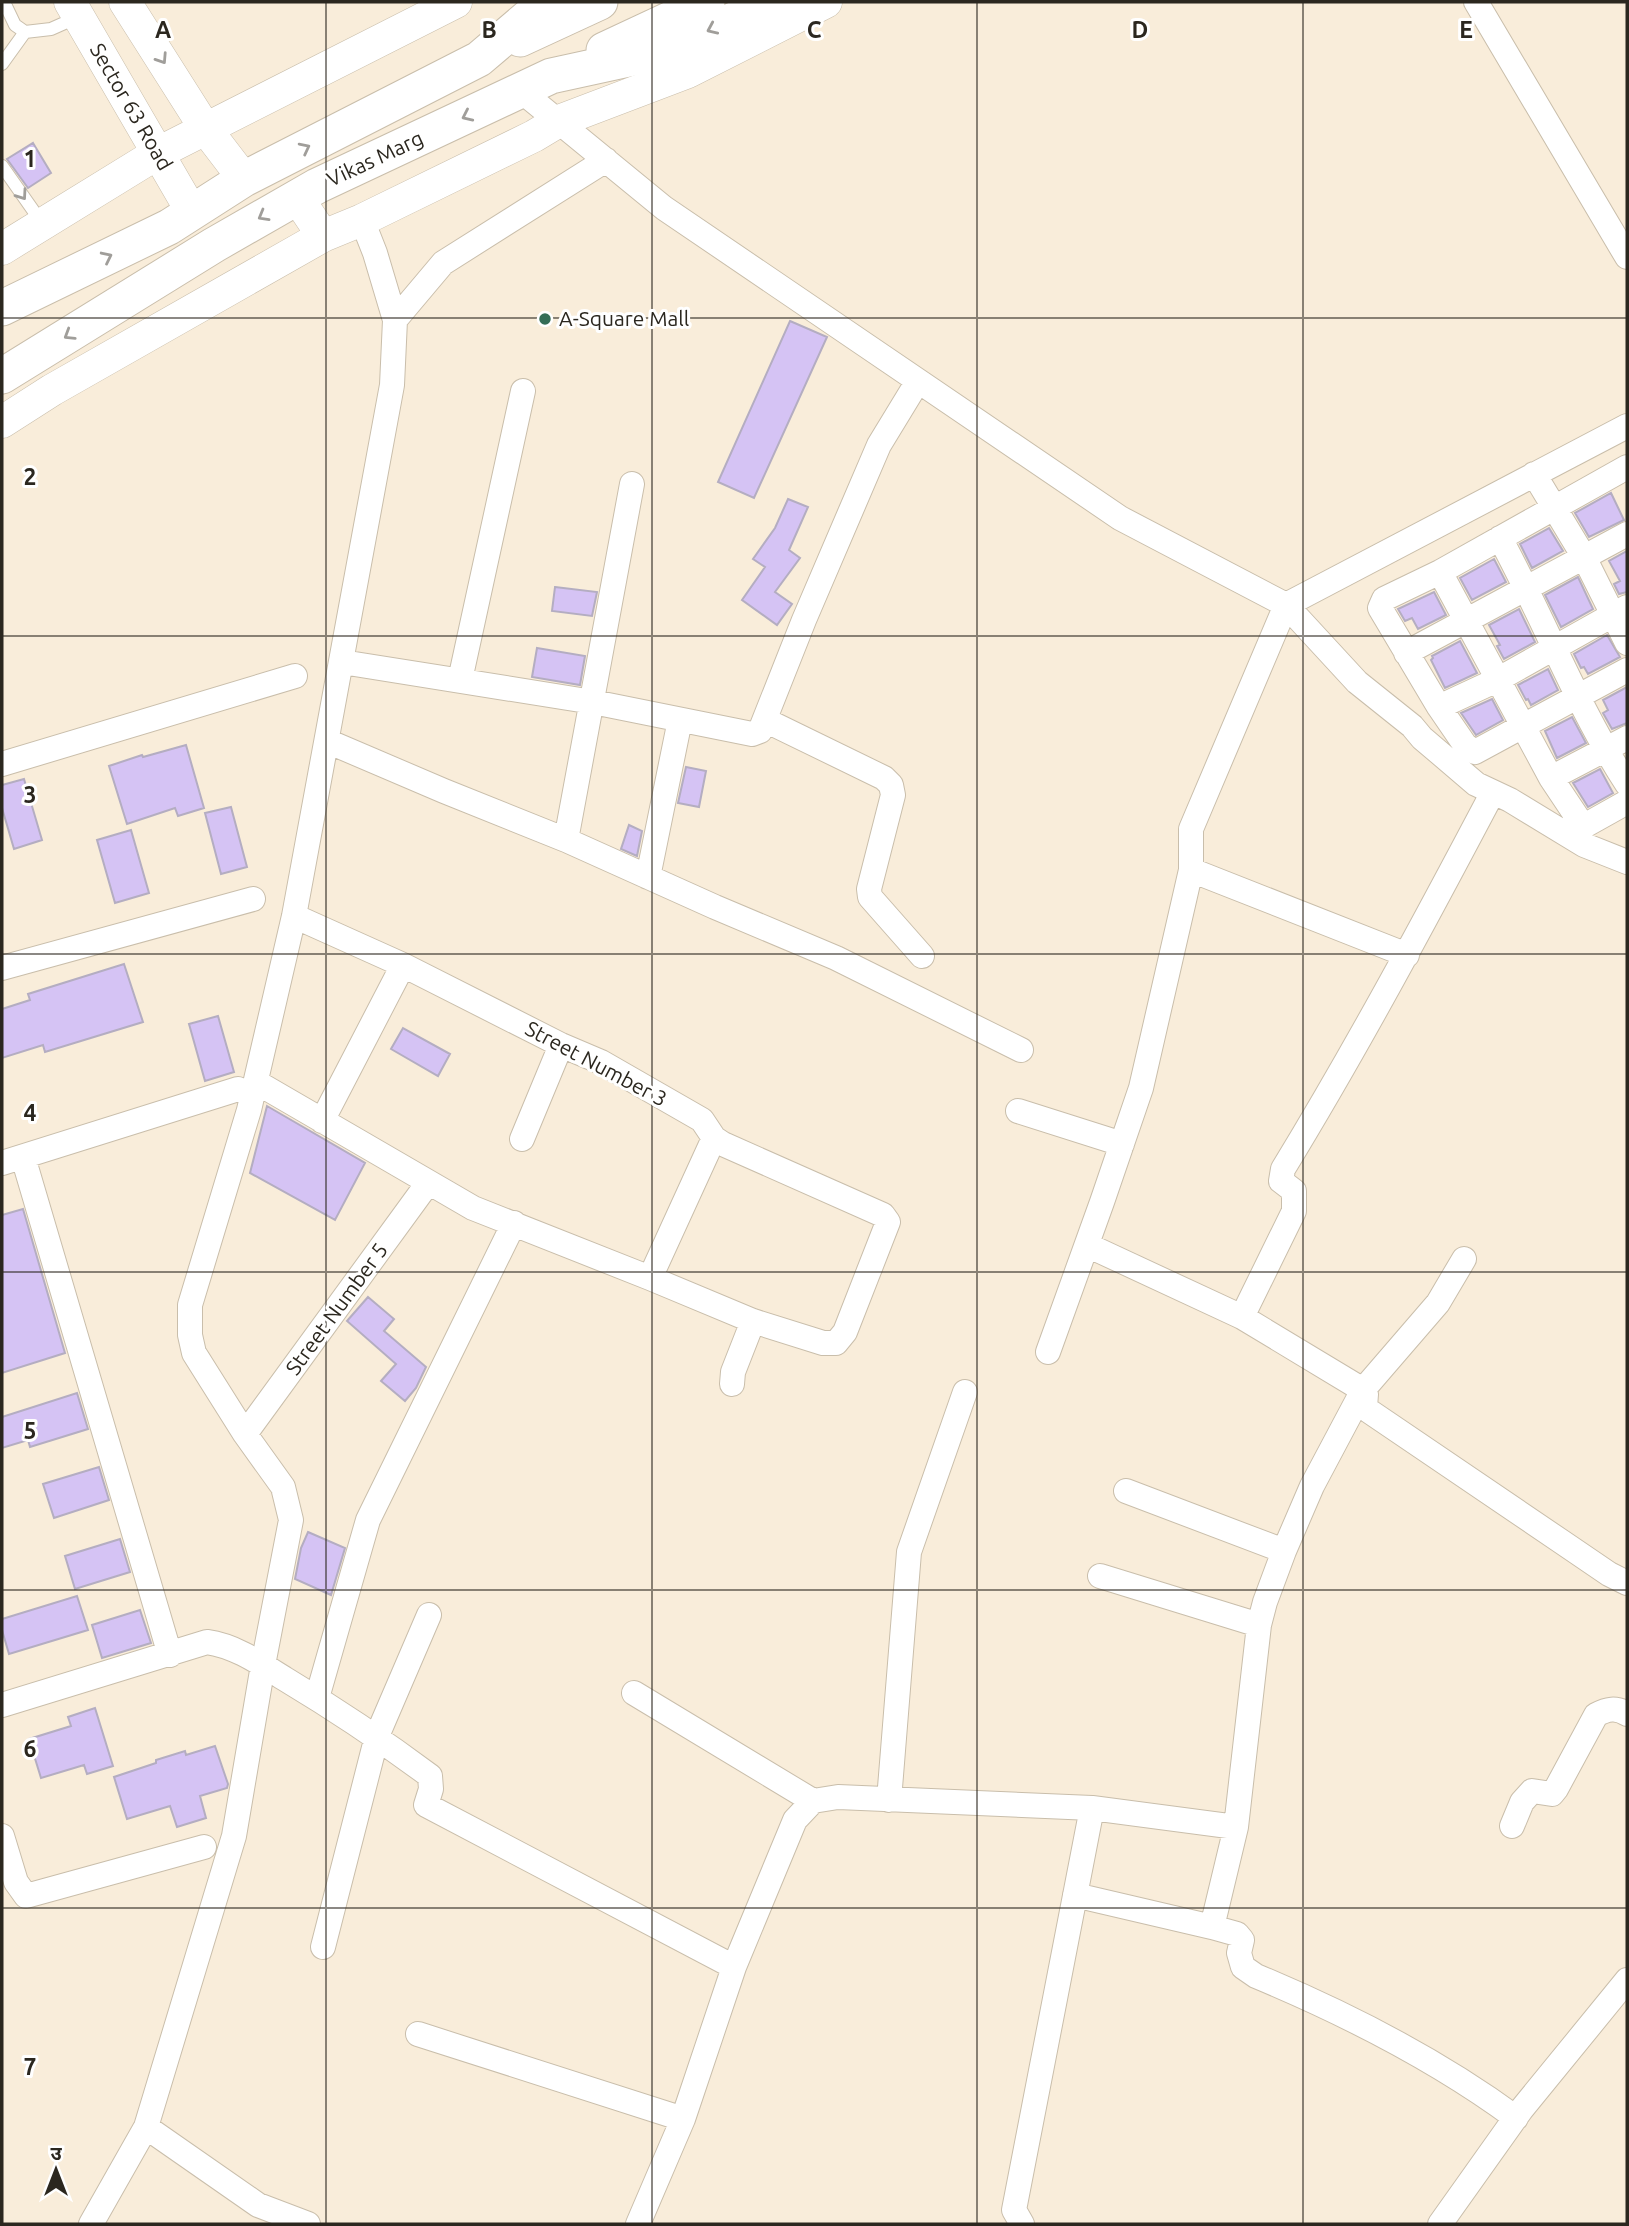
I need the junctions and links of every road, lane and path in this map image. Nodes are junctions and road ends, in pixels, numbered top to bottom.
1 (4, 2) edge
2 (125, 2) edge
3 (456, 2) edge
4 (546, 2) edge
5 (600, 2) edge
6 (707, 2) edge
7 (774, 2) edge
8 (826, 2) edge
9 (1476, 2) edge
10 (75, 9) edge
11 (25, 32) junction
12 (479, 59) junction
13 (2, 64) edge
14 (535, 83) junction
15 (559, 121) junction
16 (205, 128) junction
17 (158, 153) junction
18 (606, 160) junction
19 (2, 166) edge
20 (244, 179) junction
21 (297, 197) junction
22 (192, 212) junction
23 (362, 220) junction
24 (43, 224) junction
25 (323, 236) junction
26 (2, 249) edge
27 (1627, 257) edge
28 (2, 309) edge
29 (395, 320) junction
30 (2, 376) edge
31 (918, 381) junction
32 (523, 391) dead end
33 (2, 422) edge
34 (1627, 426) edge
35 (1534, 474) junction
36 (1625, 475) edge
37 (632, 484) dead end
38 (1555, 508) junction
39 (1627, 534) edge
40 (1500, 538) junction
41 (1584, 557) junction
42 (1440, 572) junction
43 (1527, 588) junction
44 (1286, 605) junction
45 (1620, 611) edge
46 (1465, 621) junction
47 (1627, 643) edge
48 (1555, 647) junction
49 (1406, 653) junction
50 (342, 662) junction
51 (1627, 670) edge
52 (295, 676) dead end
53 (460, 680) junction
54 (1497, 680) junction
55 (1579, 696) junction
56 (593, 702) junction
57 (1439, 707) junction
58 (680, 720) junction
59 (765, 720) junction
60 (1523, 726) junction
61 (1627, 738) edge
62 (327, 741) junction
63 (1605, 750) junction
64 (2, 764) edge
65 (1551, 778) junction
66 (1627, 784) edge
67 (1493, 792) junction
68 (1627, 802) edge
69 (566, 840) junction
70 (1627, 862) edge
71 (1191, 870) junction
72 (648, 877) junction
73 (253, 899) dead end
74 (294, 916) junction
75 (1407, 955) junction
76 (922, 956) dead end
77 (403, 965) junction
78 (2, 968) edge
79 (561, 1045) junction
80 (1021, 1050) dead end
81 (247, 1085) junction
82 (1018, 1111) dead end
83 (322, 1121) junction
84 (714, 1138) junction
85 (522, 1139) dead end
86 (1122, 1144) junction
87 (13, 1160) edge
88 (428, 1183) junction
89 (514, 1223) junction
90 (1087, 1245) junction
91 (1464, 1259) dead end
92 (650, 1278) junction
93 (1242, 1317) junction
94 (753, 1321) junction
95 (1048, 1352) dead end
96 (732, 1384) dead end
97 (1363, 1390) junction
98 (965, 1392) dead end
99 (246, 1434) junction
100 (1126, 1491) dead end
101 (1284, 1551) junction
102 (1100, 1576) dead end
103 (1627, 1583) edge
104 (429, 1615) dead end
105 (1259, 1625) junction
106 (170, 1655) junction
107 (263, 1665) junction
108 (634, 1693) dead end
109 (317, 1698) junction
110 (2, 1705) edge
111 (1627, 1714) edge
112 (377, 1736) junction
113 (890, 1800) junction
114 (813, 1801) junction
115 (1092, 1808) junction
116 (1511, 1826) dead end
117 (1236, 1827) junction
118 (2, 1836) edge
119 (204, 1847) dead end
120 (1075, 1895) junction
121 (1212, 1927) junction
122 (323, 1947) dead end
123 (734, 1967) junction
124 (1627, 1980) edge
125 (418, 2034) dead end
126 (1516, 2118) junction
127 (682, 2119) junction
128 (146, 2127) junction
129 (91, 2224) edge
130 (309, 2224) edge
131 (638, 2224) edge
132 (1022, 2224) edge
133 (1440, 2224) edge

1 - 11 lane
2 -> 16 street
3 - 16 street
4 - 12 main road, Vikas Marg
5 - 12 main road
6 - 14 main road
7 -> 14 main road, Vikas Marg
8 - 15 street
9 - 27 street
10 - 11 lane
10 - 17 street, Sector 63 Road
11 - 13 lane
20 -> 12 main road, Vikas Marg
14 - 15 street
14 -> 21 main road, Vikas Marg
15 - 18 street
15 - 23 street
16 - 17 street
16 - 20 street
17 - 22 street, Sector 63 Road
17 - 24 street
18 - 29 street
18 - 31 street
19 -> 24 lane
20 - 22 main road, Vikas Marg
21 - 25 street
21 -> 30 main road, Vikas Marg
28 -> 22 main road, Vikas Marg
23 - 25 street
23 - 29 street
24 - 26 street
25 - 33 street
29 - 50 street
31 - 44 street
31 - 59 street
32 - 53 street
34 - 35 street
35 - 38 street
35 - 44 street
36 - 38 street
37 - 56 street
38 - 40 street
38 - 41 street
39 - 41 street
40 - 42 street
40 - 43 street
41 - 43 street
41 - 45 street
42 - 46 street
42 - 49 street
43 - 46 street
43 - 48 street
44 - 67 street
44 - 71 street
45 - 47 street
45 - 48 street
46 - 49 street
46 - 54 street
48 - 54 street
48 - 55 street
49 - 57 street
50 - 53 street
50 - 62 street
51 - 55 street
52 - 64 street
53 - 56 street
54 - 57 street
54 - 60 street
55 - 60 street
55 - 63 street
56 - 58 street
56 - 69 street
57 - 60 street
58 - 59 street
58 - 72 street
59 - 76 street
60 - 65 street
61 - 63 street
62 - 69 street
62 - 74 street
63 - 65 street
63 - 66 street
65 - 68 street
67 - 70 street
67 - 75 street
69 - 72 street
71 - 75 street
71 - 86 street
72 - 80 street
73 - 78 street
74 - 77 street, Street Number 3
74 - 81 street
75 - 93 street
77 - 79 street, Street Number 3
77 - 83 street
79 - 84 street, Street Number 3
79 - 85 street
81 - 83 street
81 - 87 street
81 - 99 street
82 - 86 street
83 - 88 street
84 - 92 street
84 - 94 street, Street Number 3
86 - 90 street
87 - 106 street
88 - 89 street
88 - 99 street, Street Number 5
89 - 92 street
89 - 109 street
90 - 93 street
90 - 95 street
91 - 97 street
92 - 94 street
93 - 97 street
94 - 96 street
97 - 101 street
97 - 103 street
98 - 113 street
99 - 107 street
100 - 101 street
101 - 105 street
102 - 105 street
104 - 112 street
105 - 117 street
106 - 107 street
106 - 110 street
107 - 109 street
107 - 128 street
108 - 114 street
109 - 112 street
111 - 116 street
112 - 122 street
112 - 123 street
113 - 114 street
113 - 115 street
114 - 123 street
115 - 117 street
115 - 120 street
117 - 121 street
118 - 119 street
120 - 121 street
120 - 132 street
121 - 126 street
123 - 127 street
124 - 126 street
125 - 127 street
126 - 133 street
127 - 131 street
128 - 129 street
128 - 130 street

